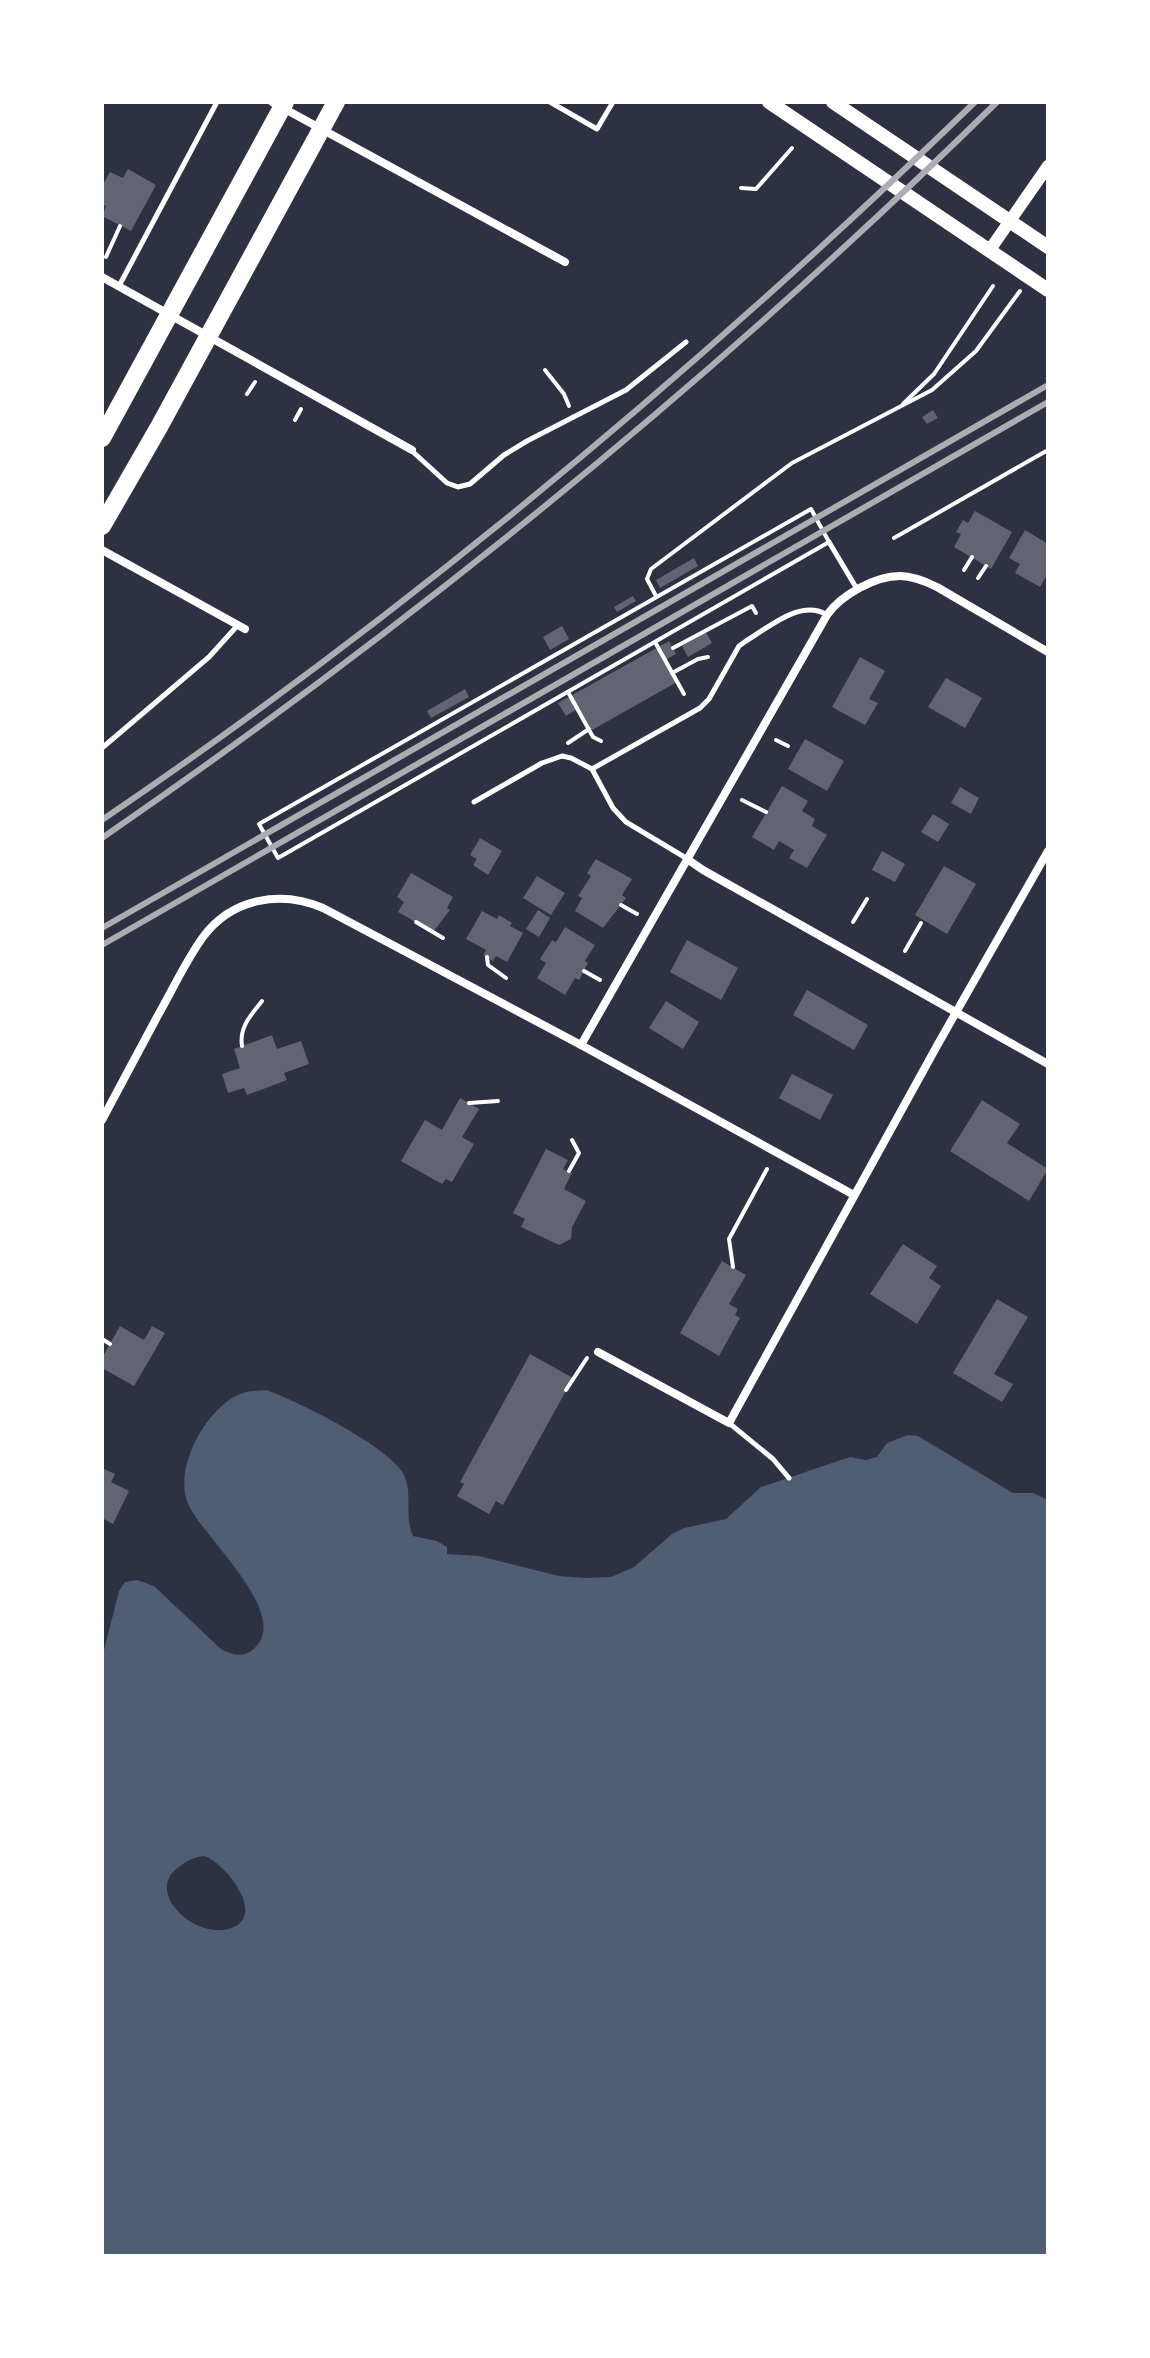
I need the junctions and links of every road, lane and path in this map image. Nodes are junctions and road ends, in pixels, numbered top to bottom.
1 (217, 102) edge
2 (336, 102) edge
3 (550, 102) edge
4 (613, 102) edge
5 (769, 102) edge
6 (833, 102) edge
7 (280, 104) edge
8 (322, 127) junction
9 (792, 148) dead end
10 (1048, 166) edge
11 (741, 188) dead end
12 (1009, 222) junction
13 (120, 226) dead end
14 (1048, 247) edge
15 (989, 251) junction
16 (106, 257) dead end
17 (565, 262) dead end
18 (102, 277) edge
19 (119, 286) junction
20 (993, 286) dead end
21 (1048, 290) edge
22 (170, 315) junction
23 (1001, 318) dead end
24 (209, 336) junction
25 (686, 342) dead end
26 (545, 370) dead end
27 (255, 382) dead end
28 (247, 394) dead end
29 (898, 408) junction
30 (301, 409) dead end
31 (573, 415) junction
32 (295, 420) dead end
33 (102, 438) edge
34 (412, 450) joint
35 (1048, 450) edge
36 (102, 526) edge
37 (894, 538) dead end
38 (829, 542) junction
39 (102, 550) edge
40 (972, 557) dead end
41 (986, 566) dead end
42 (964, 570) dead end
43 (978, 578) dead end
44 (858, 590) junction
45 (656, 596) junction
46 (756, 613) dead end
47 (827, 615) junction
48 (241, 627) joint
49 (655, 642) junction
50 (673, 648) dead end
51 (1048, 652) edge
52 (708, 657) dead end
53 (672, 673) junction
54 (568, 692) junction
55 (684, 694) dead end
56 (589, 729) junction
57 (776, 740) dead end
58 (568, 741) dead end
59 (601, 741) dead end
60 (788, 746) dead end
61 (102, 748) edge
62 (592, 769) junction
63 (742, 800) dead end
64 (474, 802) dead end
65 (766, 812) dead end
66 (1048, 851) edge
67 (687, 859) junction
68 (867, 899) dead end
69 (621, 905) dead end
70 (637, 914) dead end
71 (416, 922) dead end
72 (853, 922) dead end
73 (921, 923) dead end
74 (443, 938) dead end
75 (905, 951) dead end
76 (487, 957) dead end
77 (584, 971) dead end
78 (506, 978) dead end
79 (600, 980) dead end
80 (262, 1001) dead end
81 (956, 1011) junction
82 (581, 1045) junction
83 (242, 1046) dead end
84 (1048, 1064) edge
85 (498, 1101) dead end
86 (469, 1103) dead end
87 (102, 1120) edge
88 (572, 1140) dead end
89 (767, 1169) dead end
90 (569, 1171) dead end
91 (854, 1195) junction
92 (733, 1267) dead end
93 (102, 1339) edge
94 (110, 1344) dead end
95 (594, 1352) joint
96 (566, 1390) dead end
97 (729, 1423) junction
98 (789, 1478) dead end

1 - 19 lane
2 - 8 highway
3 - 4 lane
5 - 15 main road
6 - 12 main road
7 - 8 street
7 - 22 highway
8 - 17 street
8 - 24 highway
9 - 11 path
10 - 12 street
12 - 14 main road
12 - 15 street
13 - 16 path
15 - 21 main road
18 - 19 street
19 - 22 street
20 - 29 path
22 - 24 street
22 - 33 highway
23 - 29 path
24 - 34 street
24 - 36 highway
25 - 31 lane
26 - 31 path
27 - 28 path
29 - 45 path
30 - 32 path
31 - 34 lane
35 - 37 path
38 - 44 lane
38 - 45 path
38 - 49 path
39 - 48 street
40 - 42 path
41 - 43 path
44 - 47 street
44 - 51 street
45 - 54 path
46 - 50 path
47 - 62 lane
47 - 67 street
48 - 61 lane
49 - 53 path
49 - 54 path
52 - 53 path
53 - 55 path
54 - 56 path
56 - 58 path
56 - 59 path
57 - 60 path
62 - 64 lane
62 - 67 lane
63 - 65 path
66 - 81 street
67 - 81 street
67 - 82 street
68 - 72 path
69 - 70 path
71 - 74 path
73 - 75 path
76 - 78 path
77 - 79 path
80 - 83 path
81 - 84 street
81 - 91 street
82 - 87 street
82 - 91 street
85 - 86 path
88 - 90 path
89 - 92 path
91 - 97 street
93 - 94 path
95 - 96 path
95 - 97 street
97 - 98 lane

